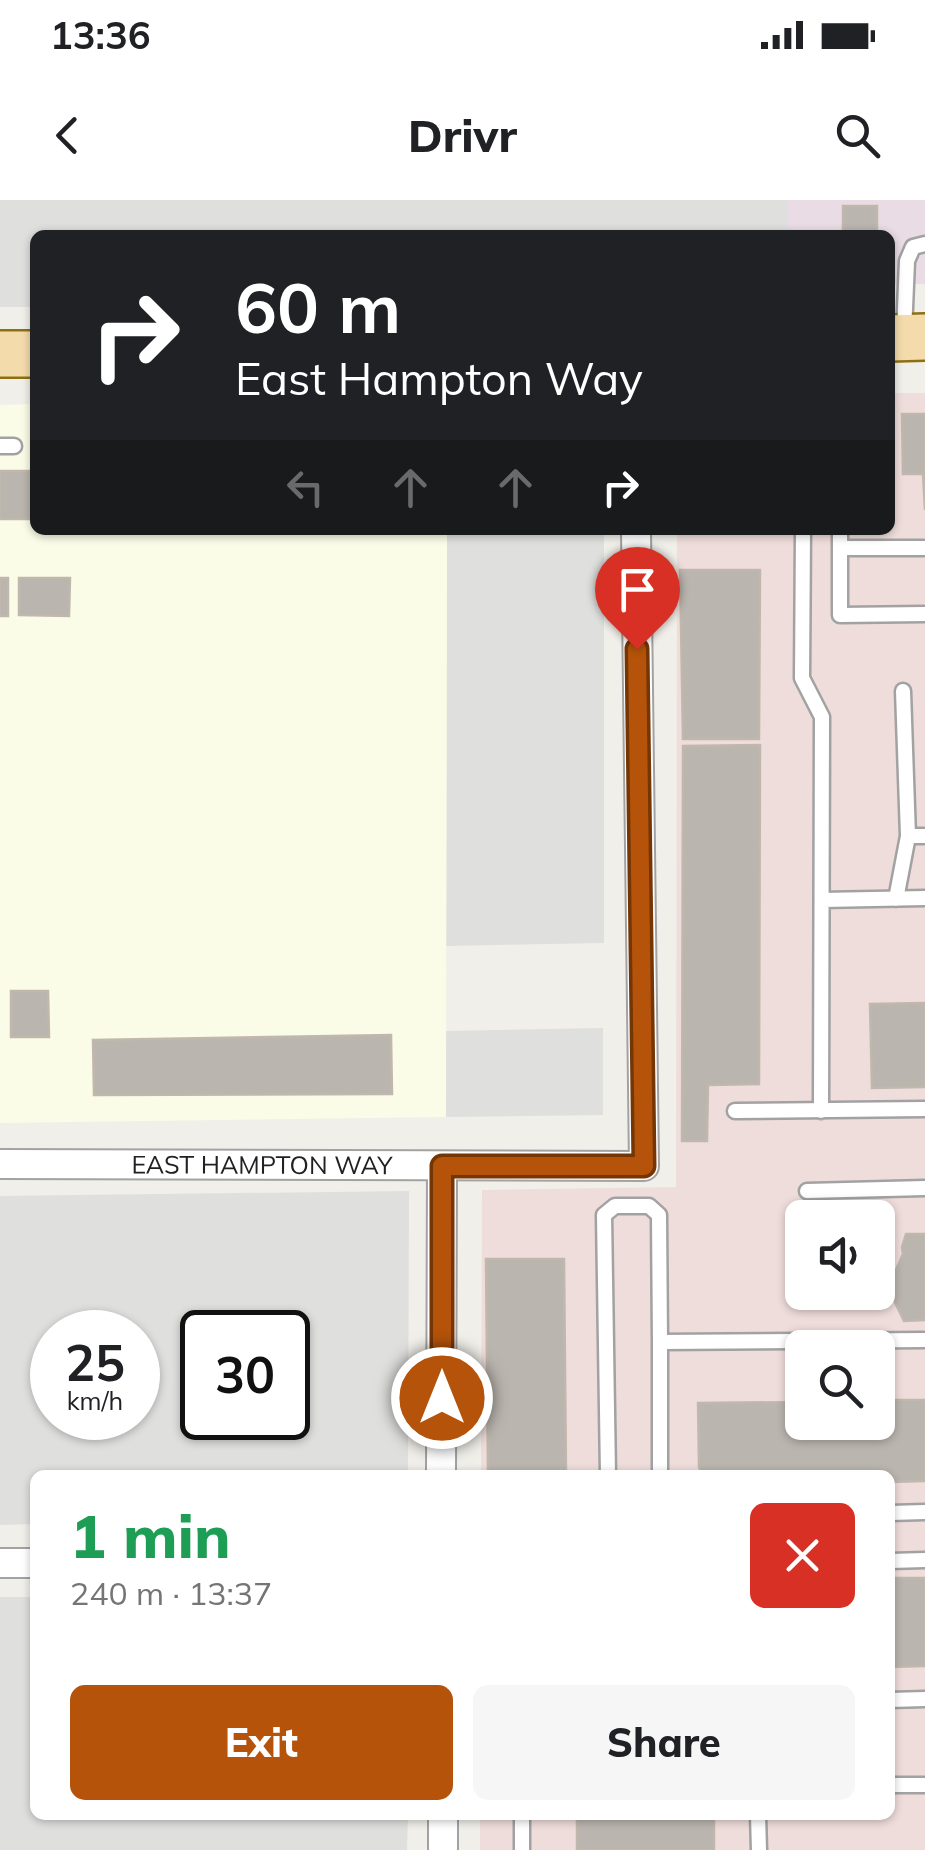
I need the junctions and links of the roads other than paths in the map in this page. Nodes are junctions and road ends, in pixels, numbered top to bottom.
1 (925, 244) edge
2 (906, 337) edge
3 (0, 354) edge
4 (30, 354) edge
5 (636, 535) edge
6 (803, 535) edge
7 (840, 535) edge
8 (840, 548) junction
9 (925, 548) edge
10 (925, 614) edge
11 (903, 691) dead end
12 (908, 836) junction
13 (925, 836) edge
14 (925, 898) edge
15 (896, 899) junction
16 (822, 900) junction
17 (925, 1109) edge
18 (821, 1110) junction
19 (735, 1112) dead end
20 (0, 1164) edge
21 (442, 1166) junction
22 (925, 1188) edge
23 (807, 1191) dead end
24 (925, 1340) edge
25 (660, 1342) junction
26 (441, 1470) edge
27 (608, 1470) edge
28 (660, 1470) edge
29 (925, 1512) edge
30 (895, 1513) edge
31 (925, 1560) edge
32 (895, 1561) edge
33 (0, 1563) edge
34 (30, 1563) edge
35 (925, 1699) edge
36 (895, 1700) edge
37 (925, 1784) edge
38 (895, 1785) edge
39 (443, 1820) edge
40 (522, 1820) edge
41 (758, 1820) edge
42 (443, 1850) edge
43 (522, 1850) edge
44 (759, 1850) edge

1 - 2 lane
3 - 4 main road
5 - 21 street, EAST HAMPTON WAY
6 - 16 lane
7 - 8 lane
8 - 9 lane
8 - 10 lane
11 - 12 lane
12 - 13 lane
12 - 15 lane
14 - 15 lane
15 - 16 lane
16 - 18 lane
17 - 18 lane
18 - 19 lane
20 - 21 street, EAST HAMPTON WAY
21 - 26 street
22 - 23 lane
24 - 25 lane
25 - 27 lane
25 - 28 lane
29 - 30 lane
31 - 32 lane
33 - 34 street
35 - 36 lane
37 - 38 lane
39 - 42 street
40 - 43 lane
41 - 44 lane

